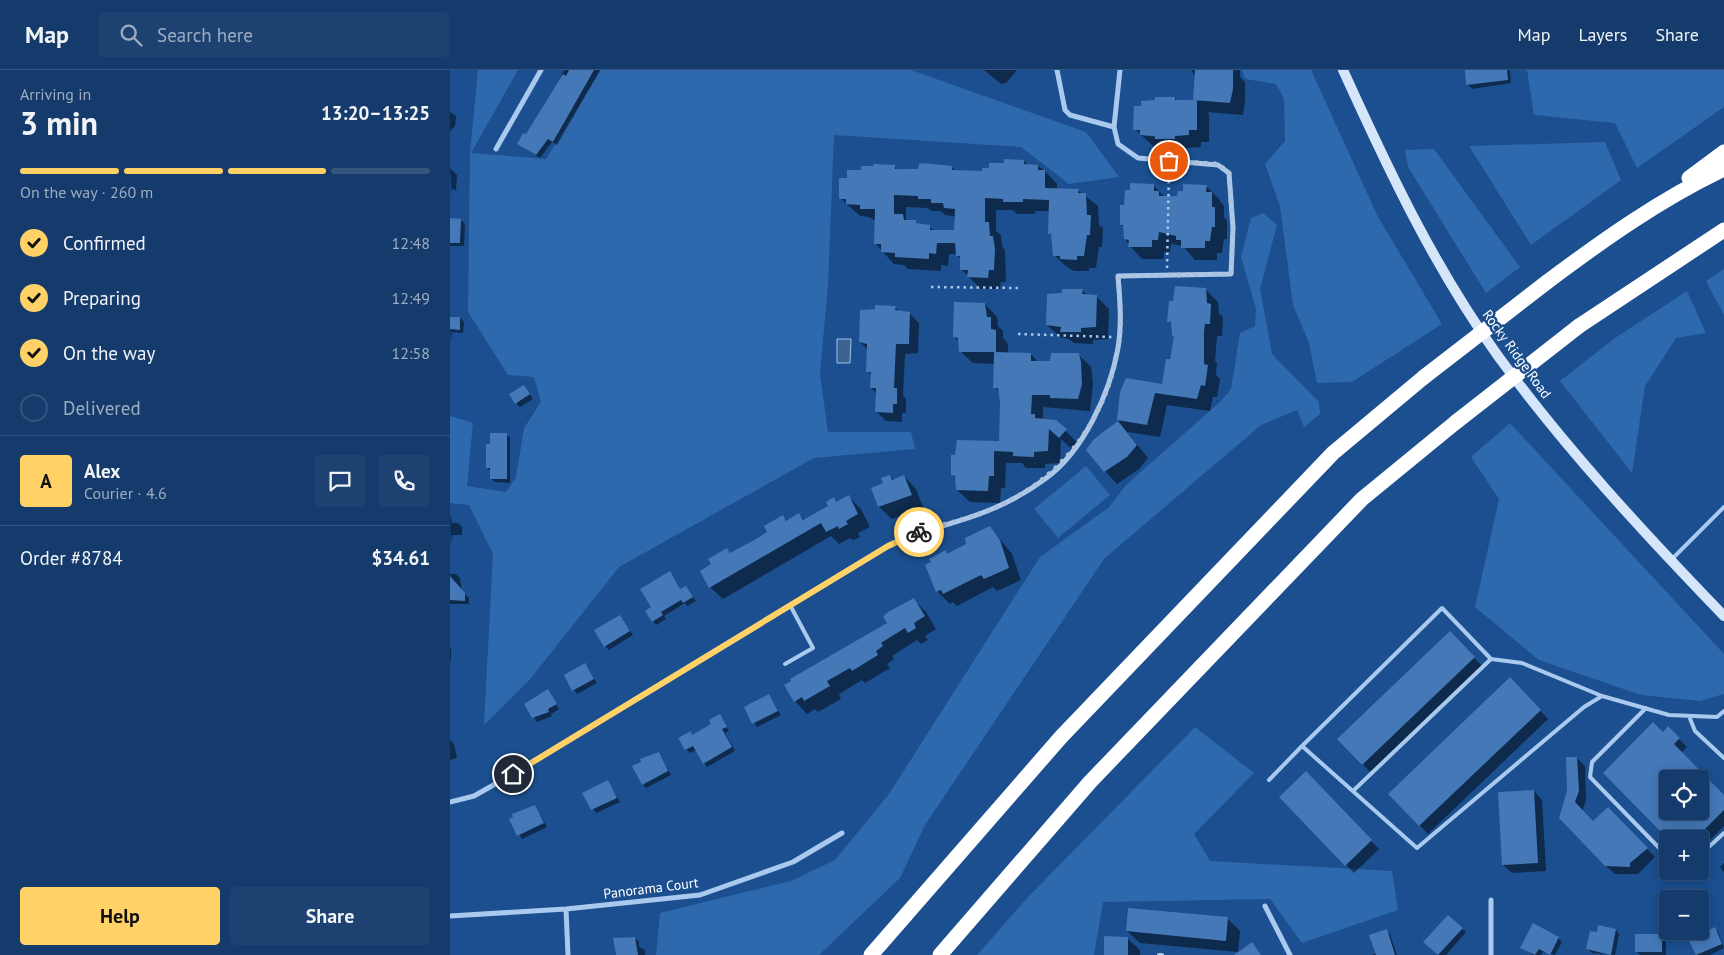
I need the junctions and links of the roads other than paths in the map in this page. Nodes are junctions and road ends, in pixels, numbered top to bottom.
1 (541, 70) edge
2 (1057, 70) edge
3 (1120, 70) edge
4 (1343, 70) edge
5 (1114, 127) junction
6 (496, 149) dead end
7 (1724, 152) edge
8 (1724, 169) edge
9 (1620, 230) junction
10 (1724, 230) edge
11 (1724, 238) edge
12 (1685, 256) junction
13 (1724, 507) edge
14 (1671, 560) junction
15 (790, 605) junction
16 (1724, 616) edge
17 (1491, 659) junction
18 (786, 664) dead end
19 (1602, 696) junction
20 (1646, 708) junction
21 (1724, 711) edge
22 (1689, 716) junction
23 (1302, 746) junction
24 (1724, 758) edge
25 (1269, 780) dead end
26 (1353, 791) junction
27 (450, 802) edge
28 (842, 833) dead end
29 (1724, 833) edge
30 (1709, 847) edge
31 (1659, 848) edge
32 (1490, 900) dead end
33 (1266, 906) dead end
34 (566, 909) junction
35 (450, 916) edge
36 (568, 955) edge
37 (871, 955) edge
38 (940, 955) edge
39 (1290, 955) edge
40 (1491, 955) edge

1 - 6 street
2 - 5 street
3 - 5 street
4 - 14 main road, Rocky Ridge Road
5 - 15 street
7 - 9 highway
8 - 9 highway
9 - 37 highway, bridge
10 - 12 highway
11 - 12 highway
12 - 38 highway, bridge
13 - 14 lane
14 - 16 main road, Rocky Ridge Road
15 - 18 lane
15 - 27 street
17 - 19 lane
17 - 23 lane
17 - 26 lane
19 - 20 lane
19 - 26 lane
20 - 22 lane
20 - 31 lane
21 - 22 lane
22 - 24 lane
23 - 25 lane
23 - 26 lane
28 - 34 street, Panorama Court
29 - 30 lane
32 - 40 street
33 - 39 street
34 - 35 street, Panorama Court
34 - 36 street

